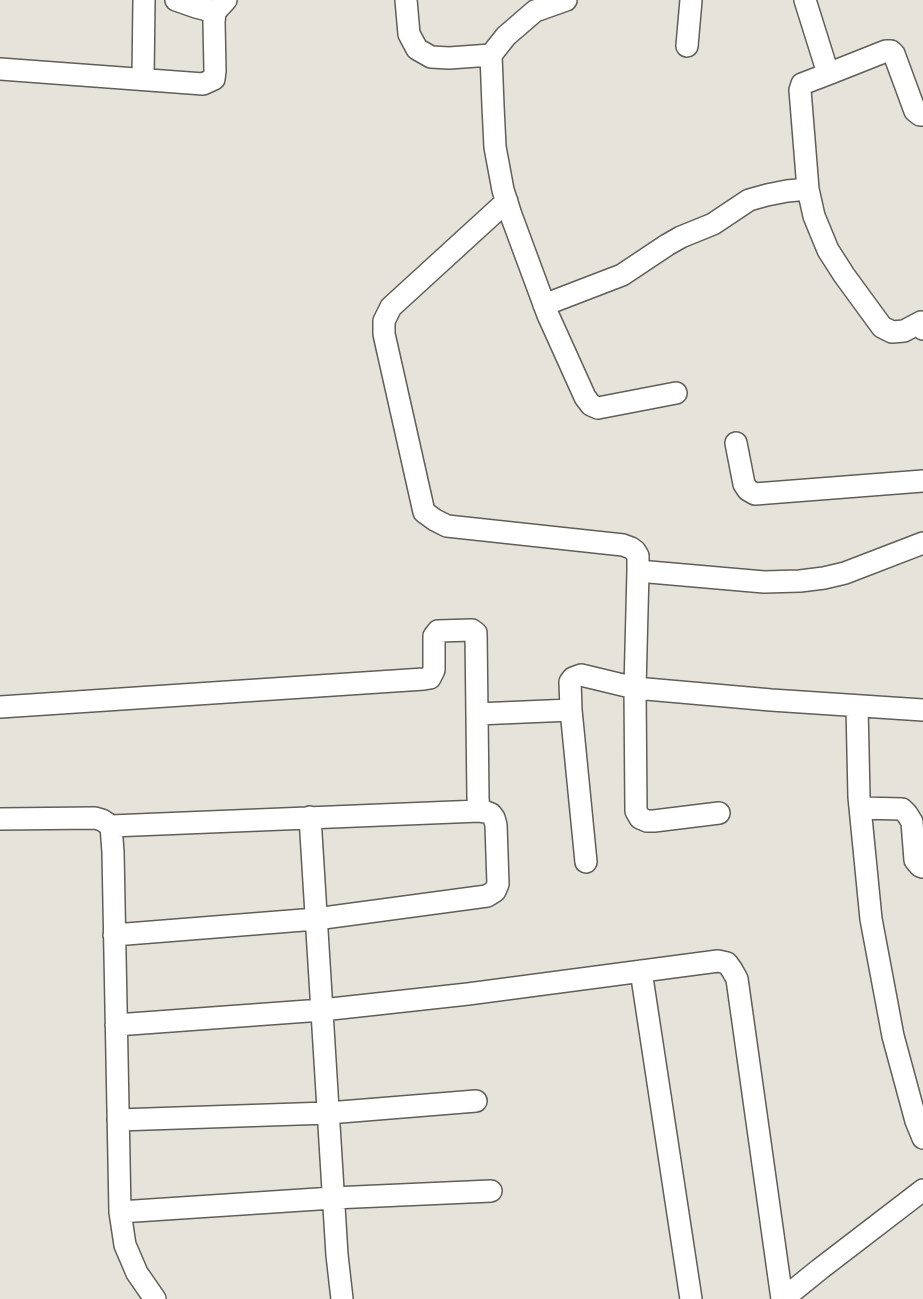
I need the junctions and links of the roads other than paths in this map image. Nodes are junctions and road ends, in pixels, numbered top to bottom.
1 (144, 0) edge
2 (176, 0) edge
3 (406, 0) edge
4 (566, 0) edge
5 (691, 0) edge
6 (805, 0) edge
7 (221, 6) edge
8 (687, 46) dead end
9 (492, 55) junction
10 (0, 69) edge
11 (828, 74) junction
12 (143, 79) junction
13 (923, 114) edge
14 (808, 189) junction
15 (507, 201) junction
16 (544, 305) junction
17 (922, 324) edge
18 (676, 393) dead end
19 (736, 443) dead end
20 (923, 481) edge
21 (923, 543) edge
22 (638, 571) junction
23 (635, 688) junction
24 (858, 706) junction
25 (0, 707) edge
26 (571, 710) junction
27 (923, 710) edge
28 (477, 714) junction
29 (860, 808) junction
30 (479, 811) junction
31 (718, 813) dead end
32 (310, 817) junction
33 (0, 819) edge
34 (111, 826) junction
35 (586, 862) dead end
36 (923, 867) edge
37 (316, 919) junction
38 (114, 935) junction
39 (641, 971) junction
40 (322, 1010) junction
41 (116, 1025) junction
42 (476, 1101) dead end
43 (328, 1113) junction
44 (118, 1120) junction
45 (923, 1138) edge
46 (923, 1190) edge
47 (491, 1191) dead end
48 (333, 1198) junction
49 (120, 1212) junction
50 (155, 1299) edge
51 (342, 1299) edge
52 (691, 1299) edge
53 (783, 1299) edge

1 - 12 street
2 - 7 street
3 - 9 street
4 - 9 street
5 - 8 street
6 - 11 street
7 - 12 street
9 - 15 street
10 - 12 street
11 - 13 street
11 - 14 street
14 - 16 street
14 - 17 street
15 - 16 street
15 - 22 street
16 - 18 street
19 - 20 street
21 - 22 street
22 - 23 street
23 - 24 street
23 - 26 street
23 - 31 street
24 - 27 street
24 - 29 street
25 - 28 street
26 - 28 street
26 - 35 street
28 - 30 street
29 - 36 street
29 - 45 street
30 - 32 street
30 - 37 street
32 - 34 street
32 - 37 street
33 - 34 street
34 - 38 street
37 - 38 street
37 - 40 street
38 - 41 street
39 - 40 street
39 - 52 street
39 - 53 street
40 - 41 street
40 - 43 street
41 - 44 street
42 - 43 street
43 - 44 street
43 - 48 street
44 - 49 street
46 - 53 street
47 - 48 street
48 - 49 street
48 - 51 street
49 - 50 street

